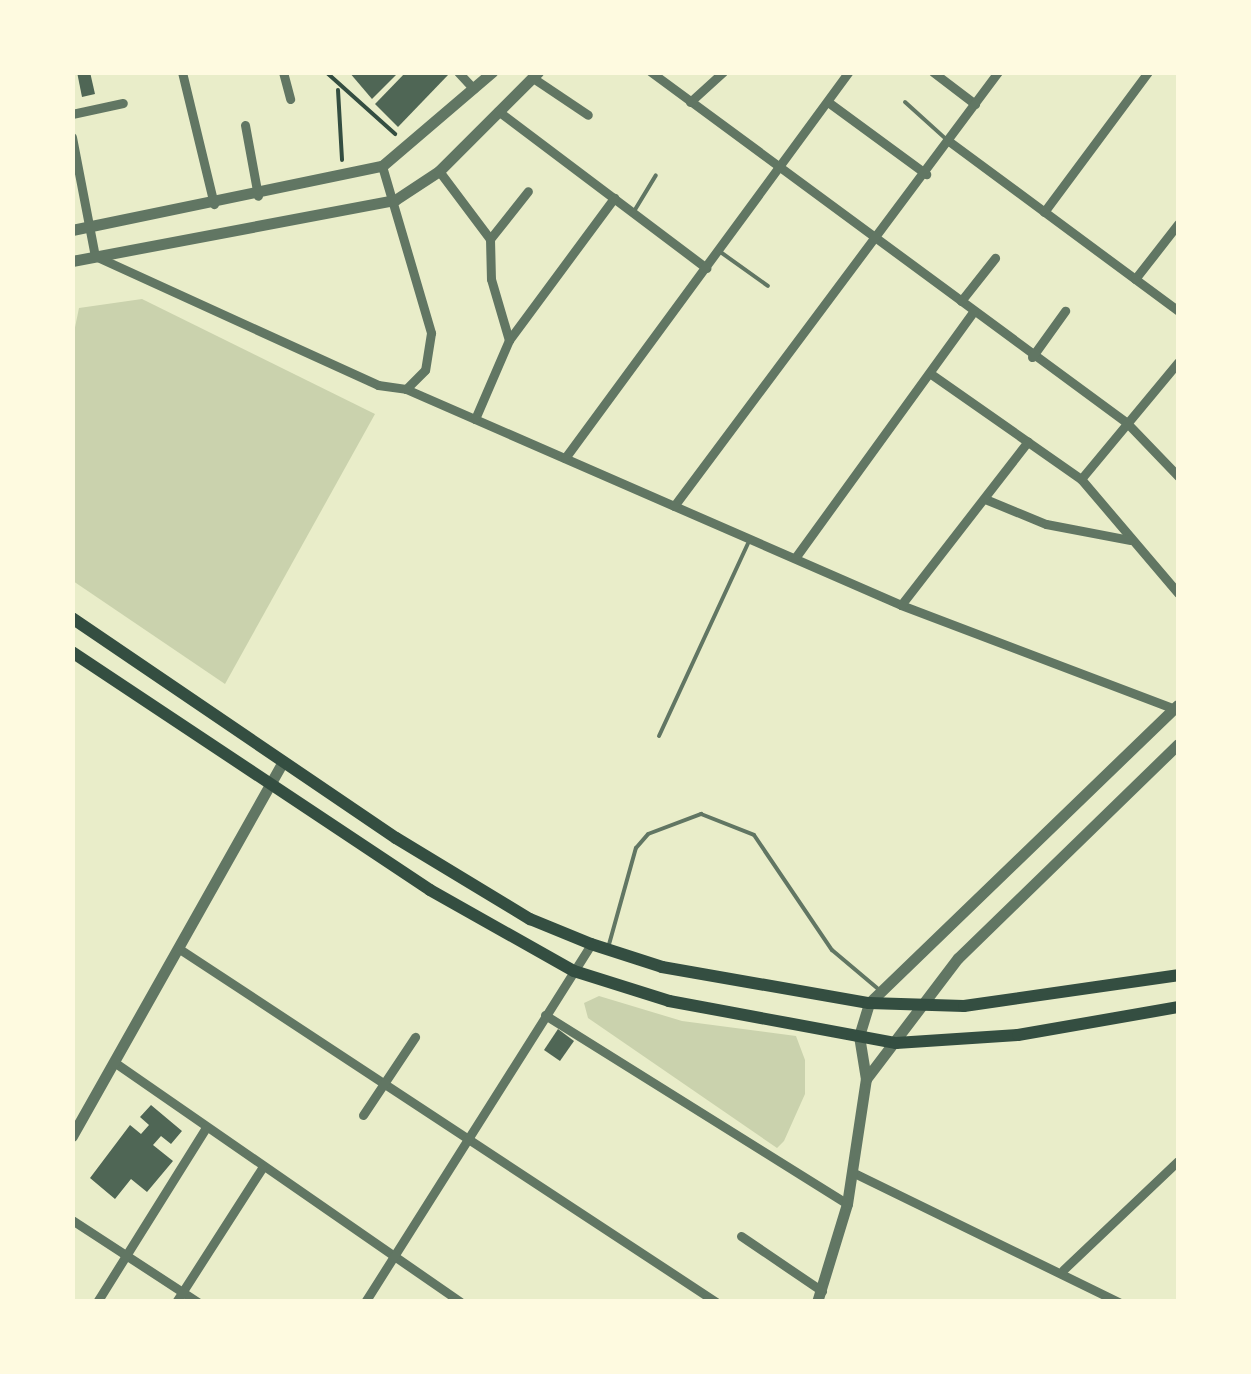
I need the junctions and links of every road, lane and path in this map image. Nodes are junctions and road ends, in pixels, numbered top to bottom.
1 (182, 72) edge
2 (283, 72) edge
3 (326, 72) edge
4 (458, 72) edge
5 (492, 72) edge
6 (652, 72) edge
7 (723, 72) edge
8 (849, 72) edge
9 (933, 72) edge
10 (998, 72) edge
11 (1148, 72) edge
12 (535, 75) edge
13 (338, 90) junction
14 (474, 90) junction
15 (290, 100) dead end
16 (690, 102) junction
17 (828, 102) junction
18 (905, 102) dead end
19 (123, 103) dead end
20 (975, 104) junction
21 (498, 111) junction
22 (72, 114) edge
23 (588, 114) dead end
24 (245, 125) dead end
25 (72, 136) edge
26 (950, 142) junction
27 (410, 146) junction
28 (382, 166) junction
29 (778, 166) junction
30 (439, 171) junction
31 (926, 174) junction
32 (656, 175) dead end
33 (344, 178) junction
34 (528, 191) dead end
35 (258, 196) junction
36 (614, 198) junction
37 (395, 200) junction
38 (214, 204) junction
39 (72, 210) edge
40 (88, 211) junction
41 (633, 212) junction
42 (1044, 212) junction
43 (1178, 224) edge
44 (91, 227) junction
45 (72, 230) edge
46 (878, 237) junction
47 (490, 239) junction
48 (718, 250) junction
49 (95, 256) junction
50 (996, 258) dead end
51 (72, 261) edge
52 (706, 268) junction
53 (1135, 279) junction
54 (768, 286) dead end
55 (960, 301) junction
56 (1065, 310) dead end
57 (1178, 311) edge
58 (974, 312) junction
59 (509, 340) junction
60 (1032, 356) junction
61 (1178, 362) edge
62 (931, 374) junction
63 (406, 389) junction
64 (474, 419) junction
65 (1126, 423) junction
66 (1028, 441) junction
67 (565, 458) junction
68 (1178, 476) edge
69 (1081, 479) junction
70 (985, 499) junction
71 (674, 506) junction
72 (750, 539) junction
73 (1132, 540) junction
74 (795, 558) junction
75 (1178, 593) edge
76 (901, 606) junction
77 (72, 618) edge
78 (72, 652) edge
79 (1176, 707) edge
80 (659, 736) dead end
81 (1178, 744) edge
82 (283, 761) junction
83 (271, 784) junction
84 (591, 944) junction
85 (178, 948) junction
86 (608, 950) junction
87 (574, 972) junction
88 (1178, 975) edge
89 (881, 991) junction
90 (869, 1003) junction
91 (918, 1004) junction
92 (1178, 1007) edge
93 (545, 1015) junction
94 (859, 1036) junction
95 (415, 1037) dead end
96 (896, 1043) junction
97 (114, 1062) junction
98 (866, 1079) junction
99 (384, 1084) junction
100 (363, 1115) dead end
101 (205, 1129) junction
102 (72, 1136) edge
103 (465, 1136) junction
104 (1178, 1160) edge
105 (262, 1168) junction
106 (852, 1172) junction
107 (847, 1204) junction
108 (72, 1220) edge
109 (740, 1236) dead end
110 (127, 1255) junction
111 (394, 1256) junction
112 (1063, 1270) junction
113 (819, 1296) edge
114 (179, 1297) edge
115 (97, 1302) edge
116 (198, 1302) edge
117 (364, 1302) edge
118 (460, 1302) edge
119 (716, 1302) edge
120 (1119, 1302) edge

1 - 38 street
2 - 15 street
3 - 13 path
4 - 14 street
5 - 14 street
6 - 16 street
7 - 16 street
8 - 17 street
9 - 20 street
10 - 20 street
11 - 42 street
12 - 21 street
12 - 23 street
13 - 27 path
13 - 33 path
14 - 27 street
16 - 29 street
17 - 29 street
17 - 31 street
18 - 26 lane
19 - 22 street
20 - 26 street
21 - 30 street
21 - 36 street
24 - 35 street
25 - 40 street
26 - 31 street
26 - 42 street
27 - 28 street
28 - 33 street
28 - 37 street
29 - 46 street
29 - 48 street
30 - 37 street
30 - 47 street
31 - 46 street
32 - 41 lane
33 - 35 street
34 - 47 street
35 - 38 street
36 - 41 street
36 - 59 street
37 - 49 street
37 - 63 street
38 - 44 street
39 - 40 street
40 - 44 street
41 - 52 street
42 - 53 street
43 - 53 street
44 - 45 street
44 - 49 street
46 - 55 street
46 - 71 street
47 - 59 street
48 - 52 street
48 - 54 lane
49 - 51 street
49 - 63 street
50 - 55 street
52 - 67 street
53 - 57 street
55 - 58 street
56 - 60 street
58 - 60 street
58 - 62 street
59 - 64 street
60 - 65 street
61 - 65 street
62 - 66 street
62 - 74 street
63 - 64 street
64 - 67 street
65 - 68 street
65 - 69 street
66 - 69 street
66 - 70 street
67 - 71 street
69 - 73 street
70 - 73 street
70 - 76 street
71 - 72 street
72 - 74 street
72 - 80 lane
73 - 75 street
74 - 76 street
76 - 79 street
77 - 82 main road
78 - 83 main road
79 - 89 street
81 - 91 street
82 - 83 street
82 - 84 main road
83 - 85 street
83 - 87 main road
84 - 86 main road
84 - 87 street
85 - 97 street
85 - 99 street
86 - 89 lane
86 - 90 main road
87 - 93 street
87 - 94 main road
88 - 91 main road
89 - 90 street
90 - 91 main road
90 - 94 street
91 - 96 street
92 - 96 main road
93 - 103 street
93 - 107 street
94 - 96 main road
94 - 98 street
95 - 99 street
96 - 98 street
97 - 101 street
97 - 102 street
98 - 106 street
99 - 100 street
99 - 103 street
101 - 105 street
101 - 110 street
103 - 111 street
103 - 119 street
104 - 112 street
105 - 111 street
105 - 114 street
106 - 107 street
106 - 112 street
107 - 113 street
108 - 110 street
109 - 113 street
110 - 114 street
110 - 115 street
111 - 117 street
111 - 118 street
112 - 120 street
114 - 116 street

